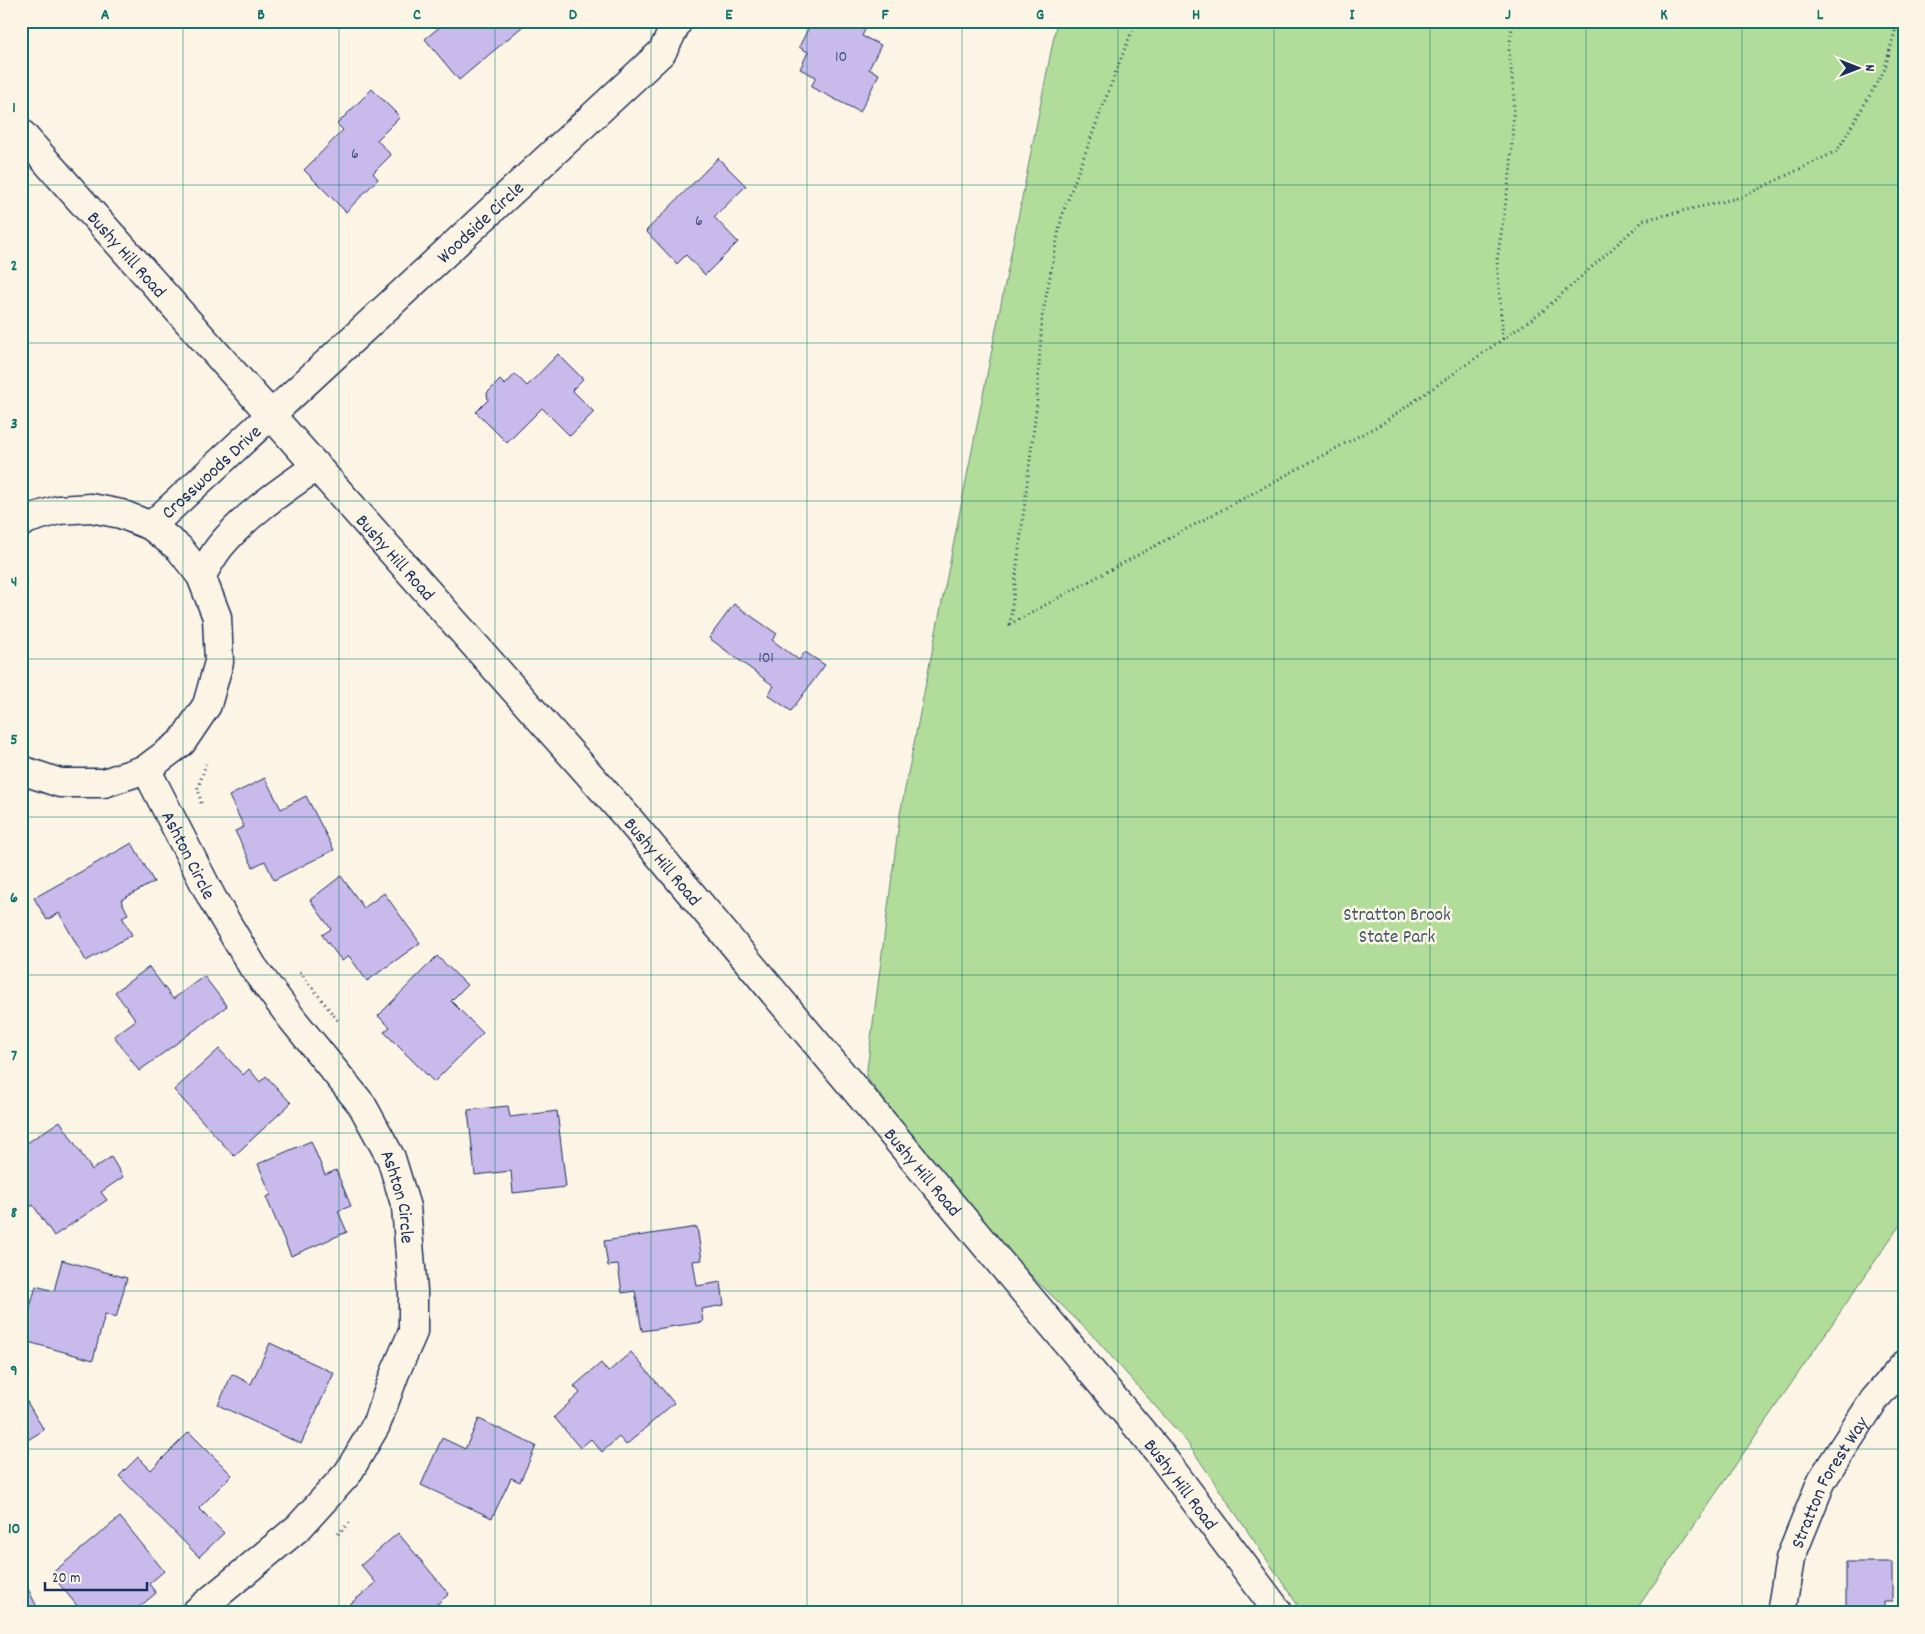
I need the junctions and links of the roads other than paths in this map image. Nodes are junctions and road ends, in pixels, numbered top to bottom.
1 (678, 21) edge
2 (21, 133) edge
3 (270, 414) junction
4 (317, 466) junction
5 (24, 513) edge
6 (151, 526) junction
7 (201, 576) junction
8 (146, 769) junction
9 (21, 770) edge
10 (1904, 1365) edge
11 (194, 1613) edge
12 (1279, 1613) edge
13 (1781, 1613) edge

1 - 3 street, Woodside Circle
2 - 3 street, Bushy Hill Road
3 - 4 street, Bushy Hill Road
3 - 6 street, Crosswoods Drive
4 - 7 street
4 - 12 street, Bushy Hill Road
5 - 6 street, Crosswoods Drive
6 - 7 street, Crosswoods Drive
7 - 8 street, Crosswoods Drive
8 - 9 street, Crosswoods Drive
8 - 11 street, Ashton Circle
10 - 13 street, Stratton Forest Way

